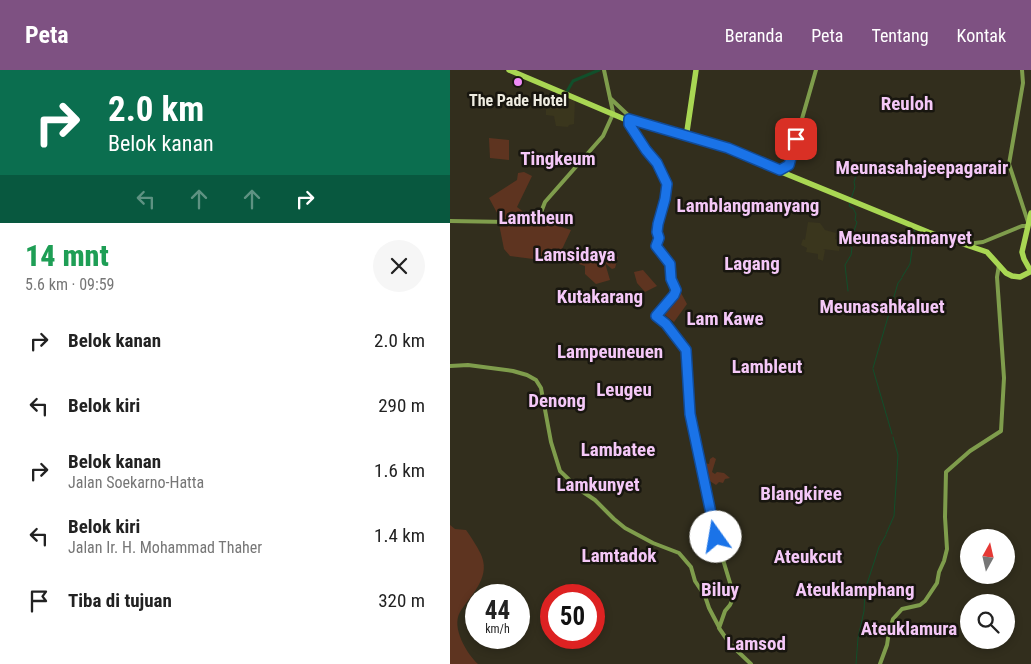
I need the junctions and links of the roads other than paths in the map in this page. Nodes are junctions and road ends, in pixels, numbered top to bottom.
1 (510, 70) edge
2 (696, 70) edge
3 (816, 70) edge
4 (1022, 70) edge
5 (604, 71) edge
6 (610, 98) junction
7 (613, 112) junction
8 (629, 120) junction
9 (686, 137) junction
10 (780, 170) junction
11 (1029, 219) edge
12 (450, 221) edge
13 (955, 241) junction
14 (967, 244) junction
15 (997, 262) junction
16 (1030, 270) edge
17 (450, 366) edge
18 (719, 627) junction
19 (751, 664) edge
20 (880, 664) edge

1 - 7 highway
2 - 9 highway
3 - 10 street
4 - 11 street
5 - 6 street
6 - 7 street
6 - 8 street
7 - 8 highway
7 - 12 street
8 - 9 highway
8 - 18 street
9 - 10 highway
10 - 13 highway
11 - 14 street
11 - 16 highway
11 - 16 highway
13 - 14 highway
13 - 15 highway
14 - 15 highway
15 - 16 highway
15 - 20 street
17 - 18 street
18 - 19 street

